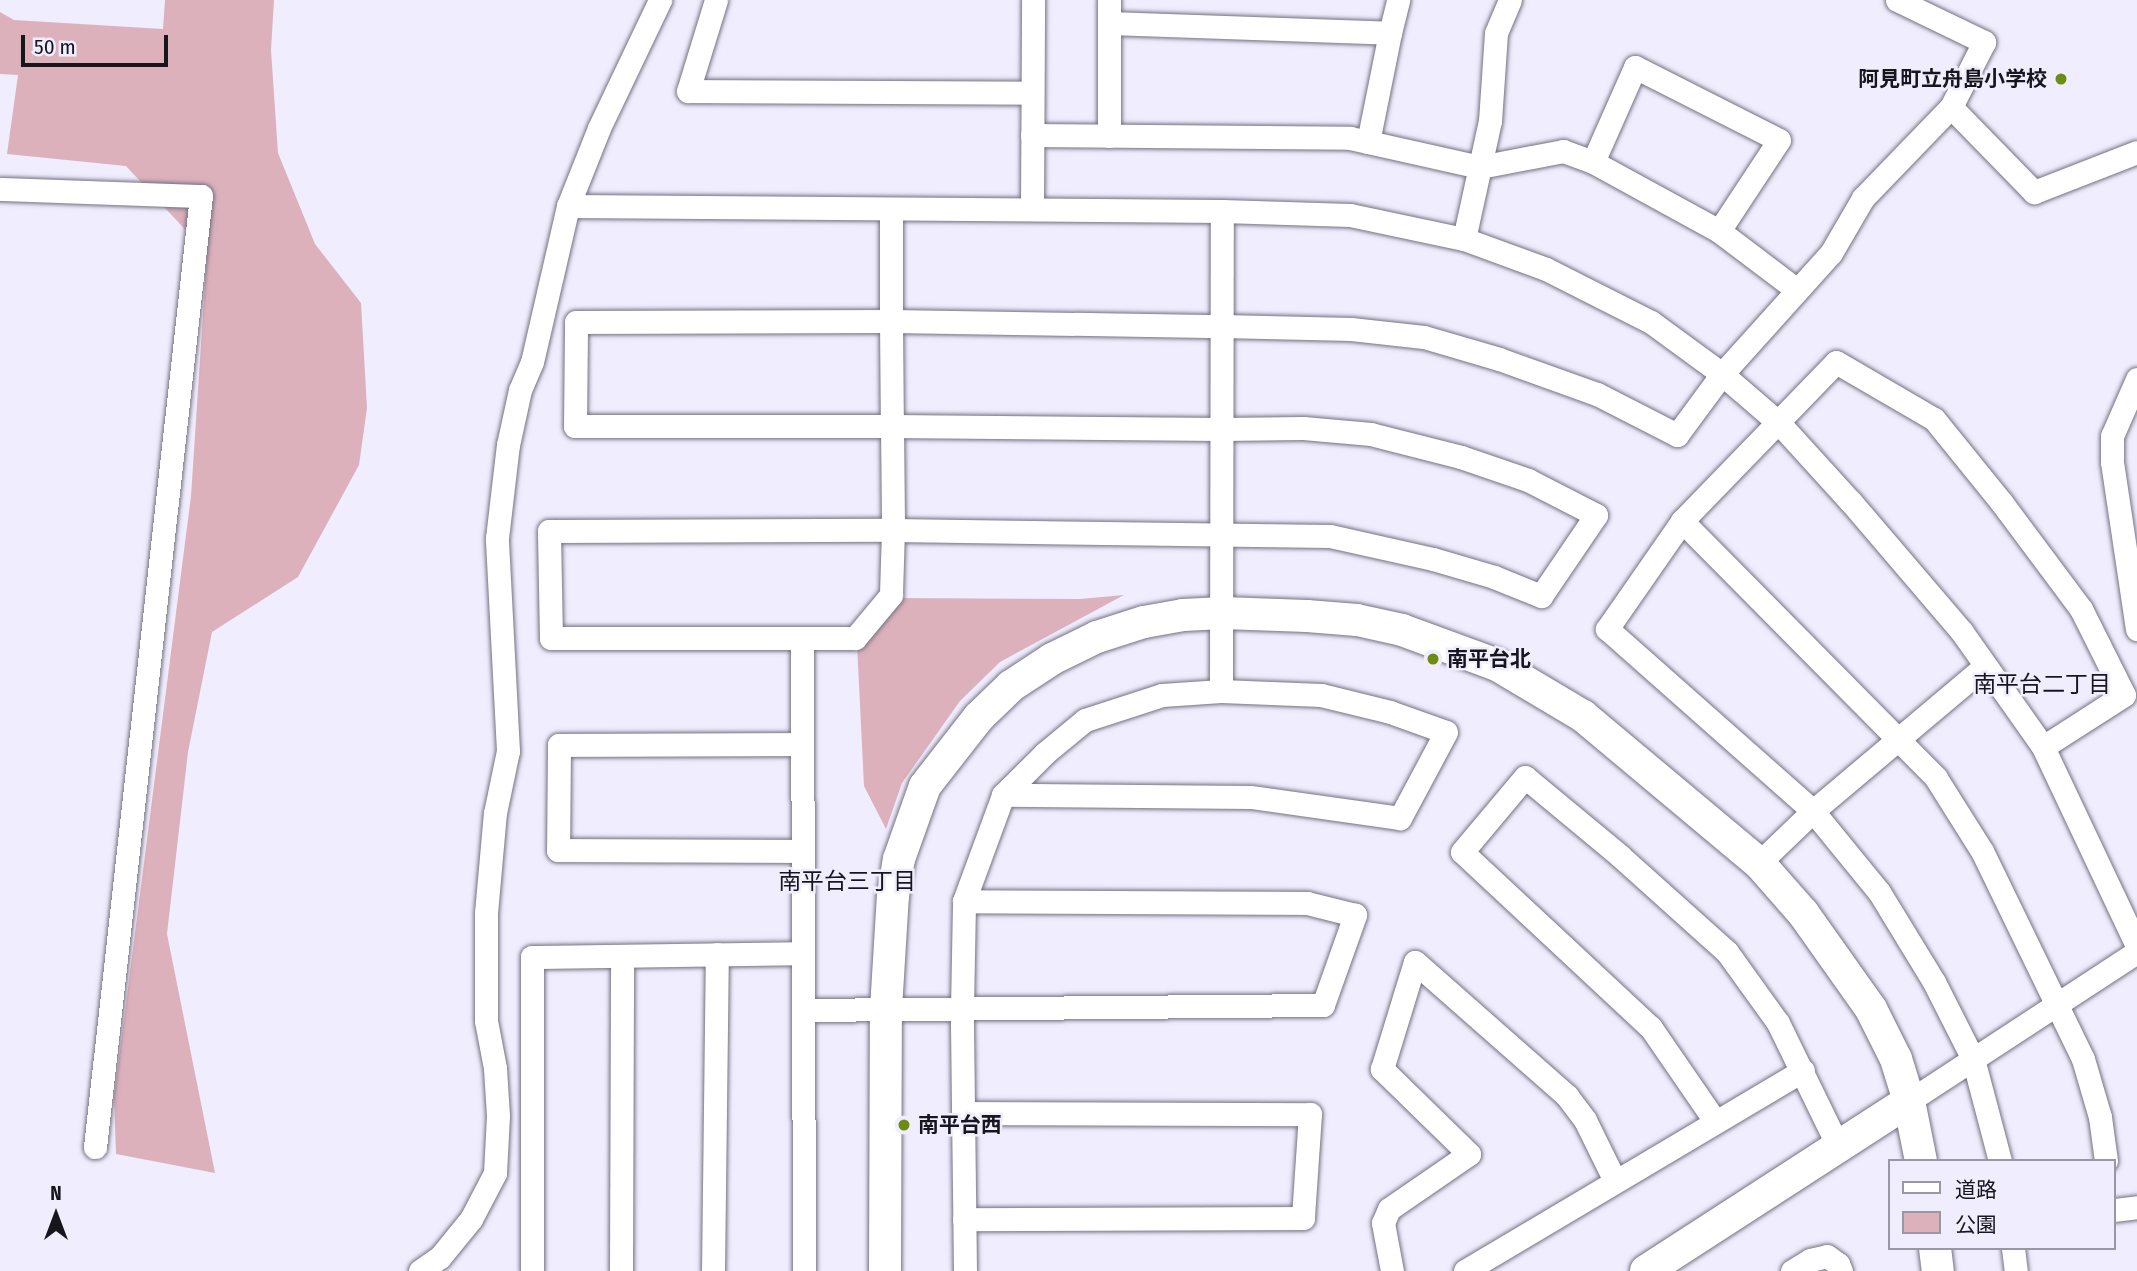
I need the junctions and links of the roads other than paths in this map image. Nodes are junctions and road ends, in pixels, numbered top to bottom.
1 (660, 0) edge
2 (716, 0) edge
3 (1033, 0) edge
4 (1398, 0) edge
5 (1510, 0) edge
6 (1897, 0) edge
7 (1109, 11) edge
8 (1390, 33) junction
9 (1032, 93) junction
10 (1951, 107) junction
11 (1032, 135) junction
12 (1109, 136) junction
13 (1368, 142) junction
14 (2137, 152) edge
15 (1593, 162) junction
16 (1480, 167) junction
17 (0, 189) edge
18 (568, 206) junction
19 (891, 209) junction
20 (1032, 209) junction
21 (1222, 211) junction
22 (1719, 231) junction
23 (1465, 239) junction
24 (1797, 290) junction
25 (891, 321) junction
26 (1222, 326) junction
27 (1722, 374) junction
28 (2137, 379) edge
29 (1779, 423) junction
30 (892, 426) junction
31 (1222, 429) junction
32 (1682, 521) junction
33 (893, 530) junction
34 (1222, 535) junction
35 (1223, 613) junction
36 (2137, 629) edge
37 (802, 638) junction
38 (1985, 666) junction
39 (1221, 691) junction
40 (1899, 738) junction
41 (802, 744) junction
42 (2043, 747) junction
43 (1003, 795) junction
44 (1813, 811) junction
45 (803, 851) junction
46 (1759, 863) junction
47 (964, 901) junction
48 (2137, 946) edge
49 (2137, 952) edge
50 (803, 953) junction
51 (717, 954) junction
52 (622, 956) junction
53 (2057, 1004) junction
54 (962, 1008) junction
55 (886, 1009) junction
56 (803, 1010) junction
57 (1973, 1059) junction
58 (1803, 1070) junction
59 (1909, 1101) junction
60 (963, 1113) junction
61 (1715, 1121) junction
62 (95, 1147) dead end
63 (1839, 1148) junction
64 (1921, 1159) edge
65 (1999, 1159) edge
66 (2106, 1159) edge
67 (1615, 1181) junction
68 (2137, 1207) edge
69 (2116, 1210) edge
70 (964, 1219) junction
71 (450, 1245) junction
72 (1935, 1250) edge
73 (2013, 1250) edge
74 (420, 1271) edge
75 (453, 1271) edge
76 (532, 1271) edge
77 (621, 1271) edge
78 (713, 1271) edge
79 (804, 1271) edge
80 (885, 1271) edge
81 (965, 1271) edge
82 (1392, 1271) edge
83 (1465, 1271) edge
84 (1646, 1271) edge
85 (1792, 1271) edge
86 (1841, 1271) edge
87 (1938, 1271) edge
88 (2016, 1271) edge

1 - 18 street
2 - 9 street
3 - 9 street
4 - 8 street
5 - 16 street
6 - 10 street
7 - 8 street
7 - 12 street
8 - 13 street
9 - 11 street
10 - 14 street
10 - 24 street
11 - 12 street
11 - 20 street
12 - 13 street
13 - 16 street
15 - 16 street
15 - 22 street
15 - 22 street
16 - 23 street
17 - 62 street
18 - 19 street
18 - 71 street
19 - 20 street
19 - 25 street
20 - 21 street
21 - 23 street
21 - 26 street
22 - 24 street
23 - 27 street
24 - 27 street
25 - 26 street
25 - 30 street
25 - 30 street
26 - 27 street
26 - 31 street
27 - 29 street
28 - 36 street
29 - 32 street
29 - 38 street
29 - 42 street
30 - 31 street
30 - 33 street
31 - 34 street
31 - 34 street
32 - 40 street
32 - 44 street
33 - 34 street
33 - 37 street
33 - 37 street
34 - 35 street
35 - 39 street
35 - 46 street
35 - 55 street
37 - 41 street
38 - 40 street
38 - 42 street
39 - 43 street
39 - 43 street
40 - 44 street
40 - 53 street
41 - 45 street
41 - 45 street
42 - 48 street
43 - 47 street
44 - 46 street
44 - 57 street
45 - 50 street
46 - 59 street
47 - 54 street
47 - 54 street
49 - 53 street
50 - 51 street
50 - 56 street
51 - 52 street
51 - 78 street
52 - 76 street
52 - 77 street
53 - 57 street
53 - 66 street
54 - 55 street
54 - 60 street
55 - 56 street
55 - 80 street
56 - 79 street
57 - 59 street
57 - 65 street
58 - 61 street
58 - 61 street
58 - 63 street
59 - 63 street
59 - 64 street
60 - 70 street
60 - 70 street
61 - 67 street
63 - 84 street
67 - 82 street
67 - 83 street
68 - 69 street
70 - 81 street
71 - 74 street
71 - 75 street
72 - 87 street
73 - 88 street
85 - 86 street

